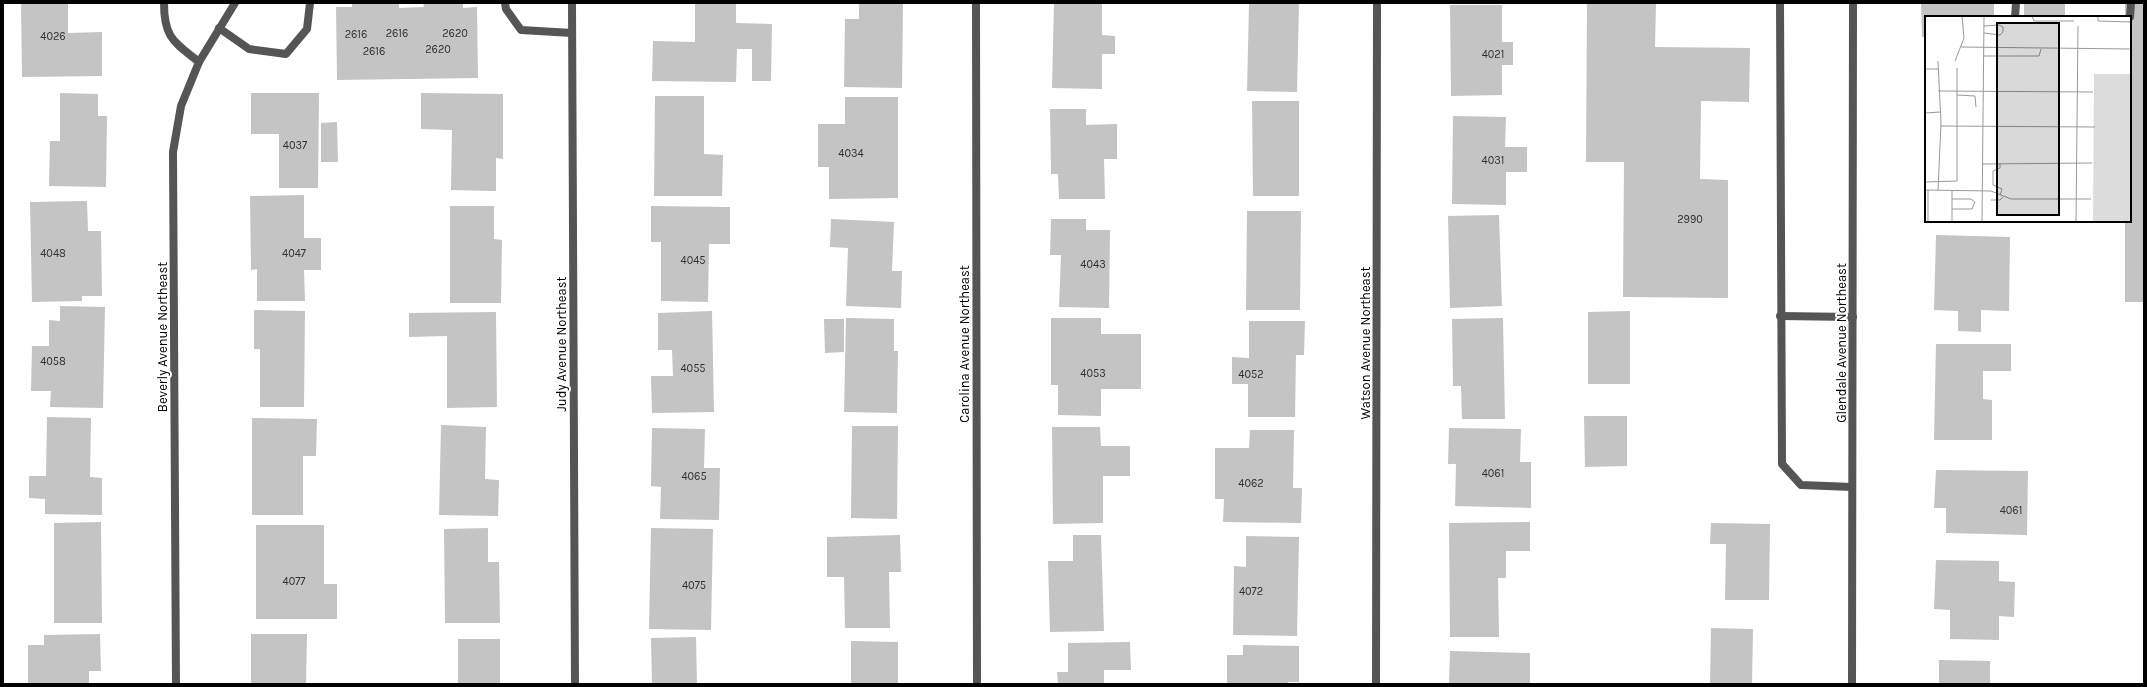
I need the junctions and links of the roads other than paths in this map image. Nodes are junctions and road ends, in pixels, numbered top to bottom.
1 (164, 3) edge
2 (235, 3) edge
3 (310, 3) edge
4 (505, 3) edge
5 (572, 3) edge
6 (976, 3) edge
7 (1377, 3) edge
8 (1780, 3) edge
9 (1853, 3) edge
10 (2016, 3) edge
11 (2131, 3) edge
12 (2015, 16) edge
13 (2130, 16) edge
14 (219, 28) junction
15 (572, 33) junction
16 (199, 62) junction
17 (1780, 316) junction
18 (1853, 317) junction
19 (1852, 487) junction
20 (176, 684) edge
21 (575, 684) edge
22 (977, 684) edge
23 (1376, 684) edge
24 (1852, 684) edge

1 - 16 street
2 - 14 street, Beverly Avenue Northeast
3 - 14 street
4 - 15 street
5 - 15 street, Judy Avenue Northeast
6 - 22 street, Carolina Avenue Northeast
7 - 23 street, Watson Avenue Northeast
8 - 17 street
9 - 18 street, Glendale Avenue Northeast
10 - 12 street
11 - 13 street
14 - 16 street, Beverly Avenue Northeast
15 - 21 street, Judy Avenue Northeast
16 - 20 street, Beverly Avenue Northeast
17 - 18 street
17 - 19 street
18 - 19 street, Glendale Avenue Northeast
19 - 24 street, Glendale Avenue Northeast

